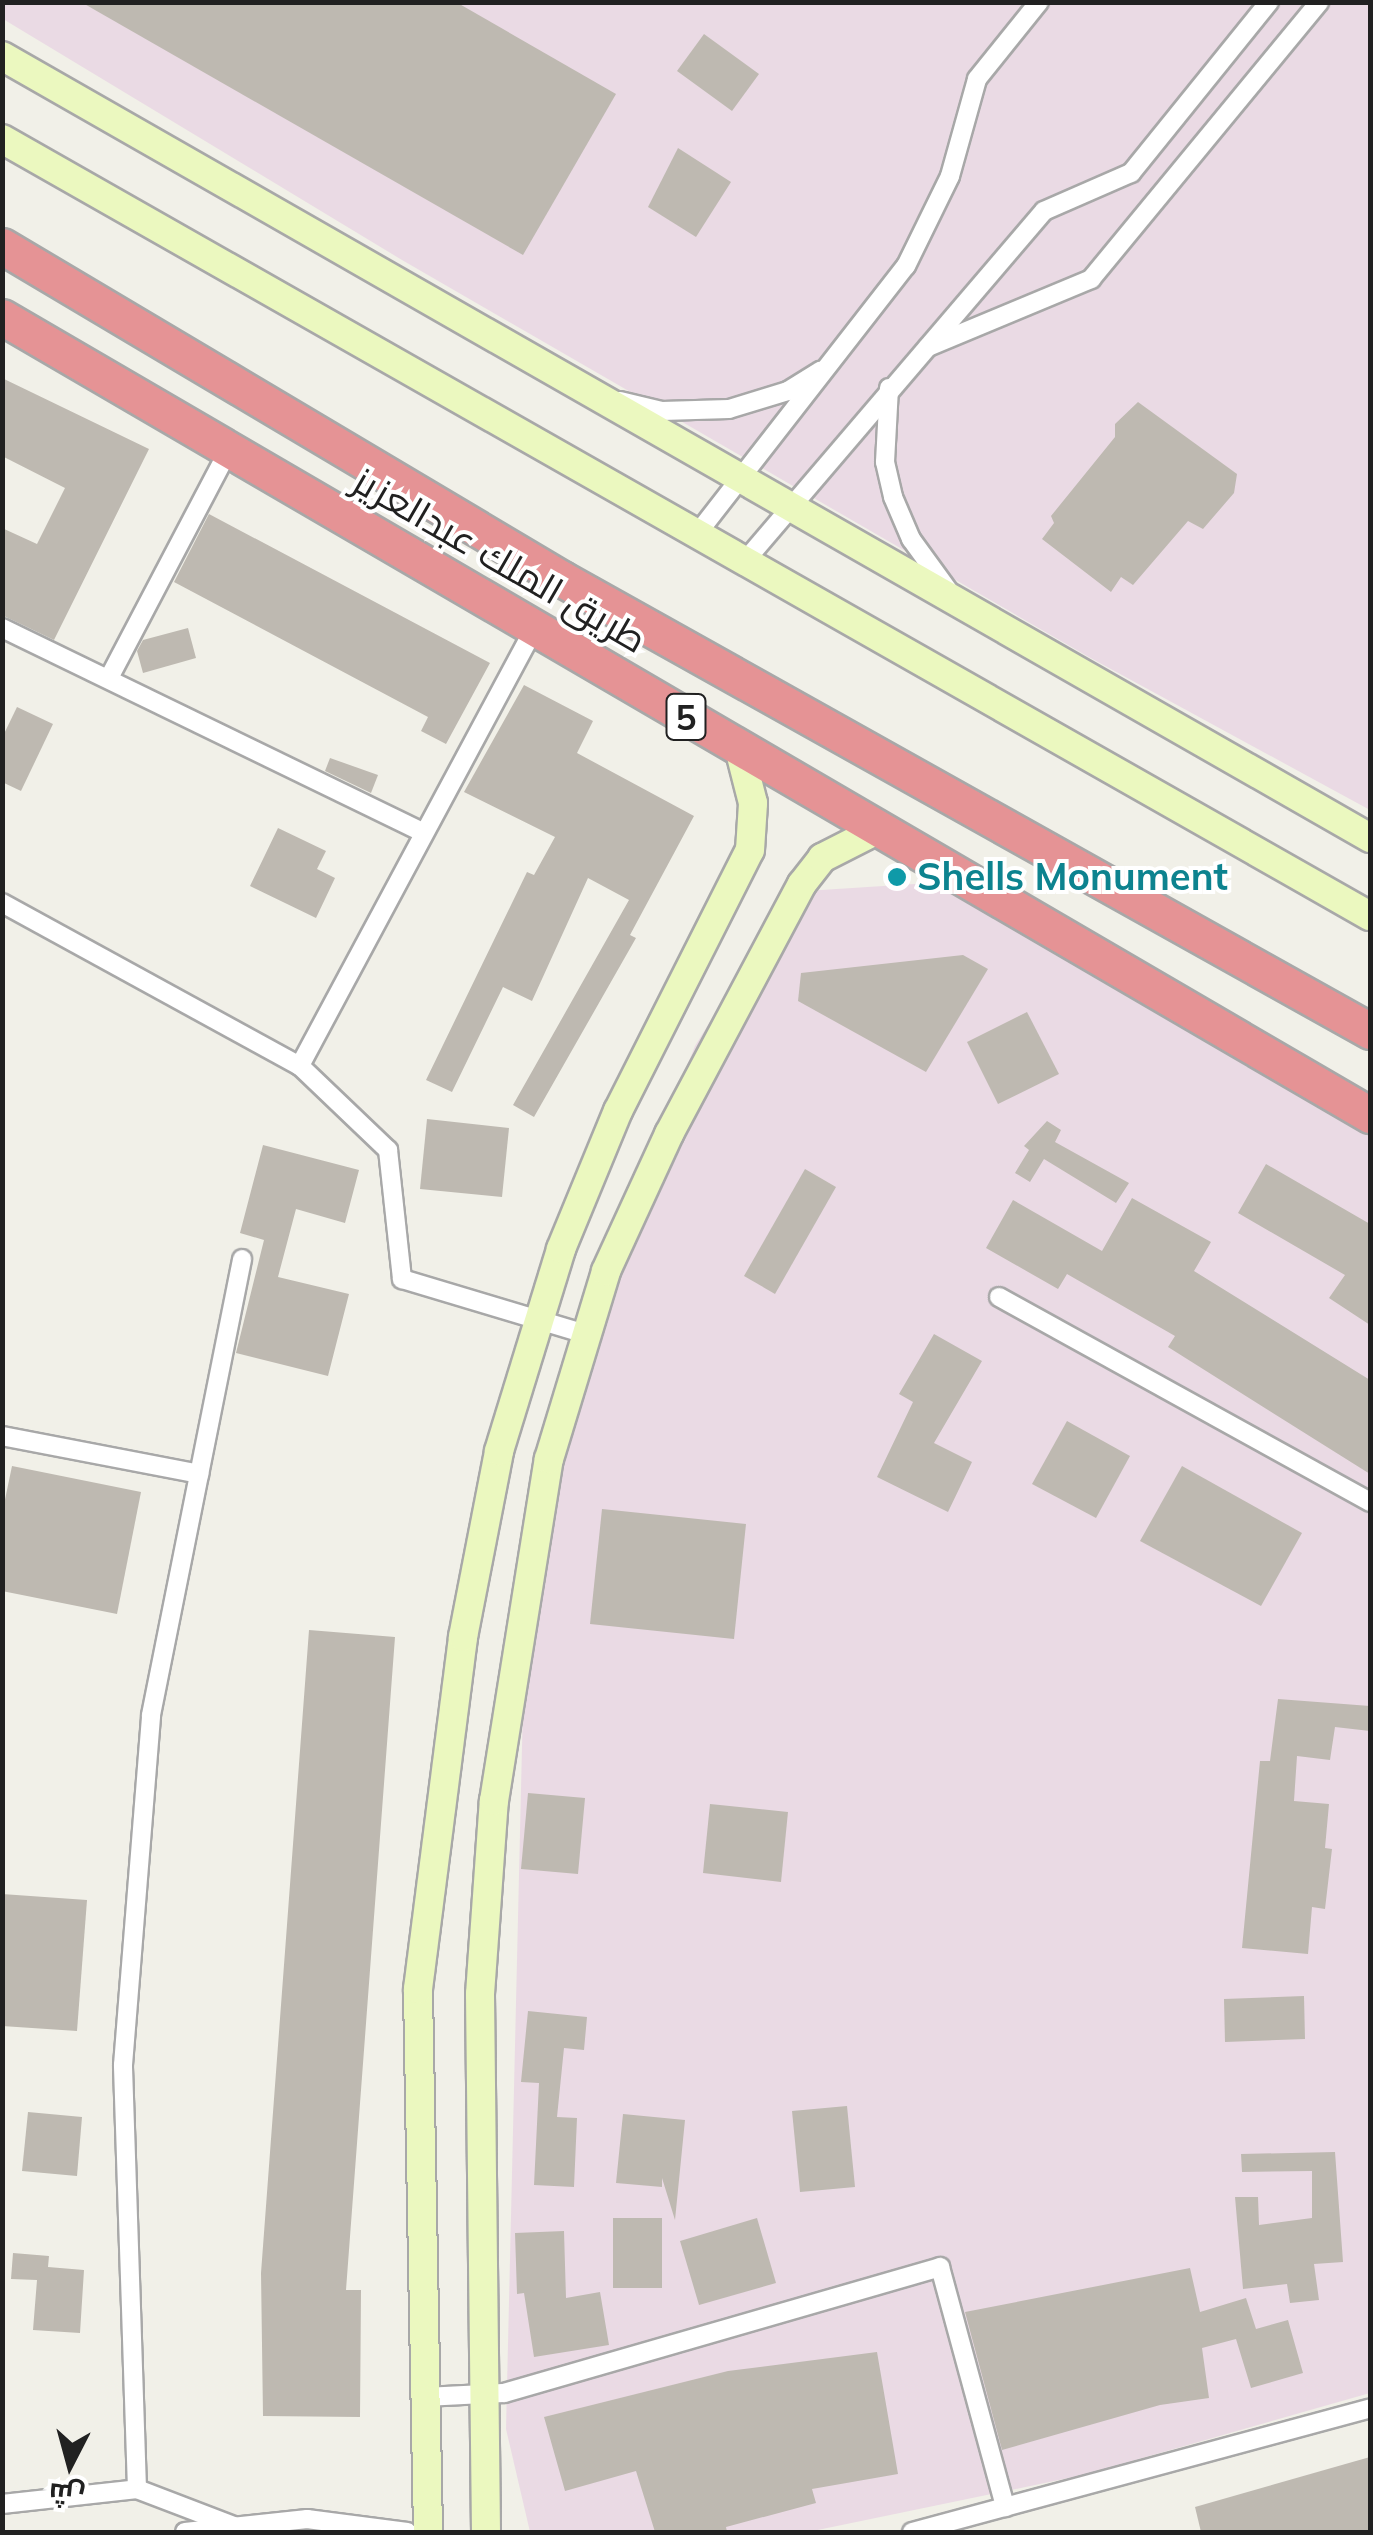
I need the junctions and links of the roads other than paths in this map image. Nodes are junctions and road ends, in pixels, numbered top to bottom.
1 (1040, 2) edge
2 (1269, 2) edge
3 (1319, 2) edge
4 (2, 56) edge
5 (2, 138) edge
6 (2, 246) edge
7 (2, 317) edge
8 (922, 349) junction
9 (833, 363) junction
10 (890, 388) junction
11 (602, 397) junction
12 (228, 451) junction
13 (742, 478) junction
14 (790, 505) junction
15 (697, 534) junction
16 (744, 561) junction
17 (959, 602) junction
18 (2, 628) edge
19 (534, 629) junction
20 (110, 676) junction
21 (739, 748) junction
22 (879, 829) junction
23 (422, 832) junction
24 (1370, 838) edge
25 (2, 903) edge
26 (1370, 916) edge
27 (1370, 1030) edge
28 (300, 1066) junction
29 (1370, 1115) edge
30 (242, 1260) dead end
31 (998, 1297) dead end
32 (537, 1318) junction
33 (585, 1334) junction
34 (2, 1436) edge
35 (199, 1474) junction
36 (1370, 1502) edge
37 (424, 2397) junction
38 (482, 2398) junction
39 (1370, 2408) edge
40 (137, 2489) junction
41 (2, 2504) edge
42 (1005, 2507) junction
43 (235, 2529) edge
44 (185, 2532) edge
45 (407, 2532) edge
46 (428, 2532) edge
47 (486, 2532) edge
48 (912, 2532) edge

1 - 9 street
2 - 8 street
3 - 8 street
4 - 11 main road
5 - 15 main road
6 - 27 highway, طريق الملك عبدالعزيز / 5
7 - 12 highway, طريق الملك عبدالعزيز / 5
8 - 10 street
9 - 11 street
9 - 13 street
10 - 14 street
10 - 17 street
11 - 13 main road
12 - 19 highway, طريق الملك عبدالعزيز / 5
12 - 20 street
13 - 14 main road
13 - 15 street
14 - 16 street
14 - 17 main road
15 - 16 main road
16 - 26 main road
17 - 24 main road
18 - 20 street
19 - 21 highway, طريق الملك عبدالعزيز / 5
19 - 23 street
20 - 23 street
21 - 22 highway, طريق الملك عبدالعزيز / 5
21 - 32 main road
22 - 29 highway, طريق الملك عبدالعزيز / 5
22 - 33 main road
23 - 28 street
25 - 28 street
28 - 32 street
30 - 35 street
31 - 36 street
32 - 33 street
32 - 37 main road
33 - 38 main road
34 - 35 street
35 - 40 street
37 - 38 street
37 - 46 main road
38 - 42 street
38 - 47 main road
39 - 42 street
40 - 41 street
40 - 43 street
42 - 48 street
43 - 44 street
43 - 45 street

